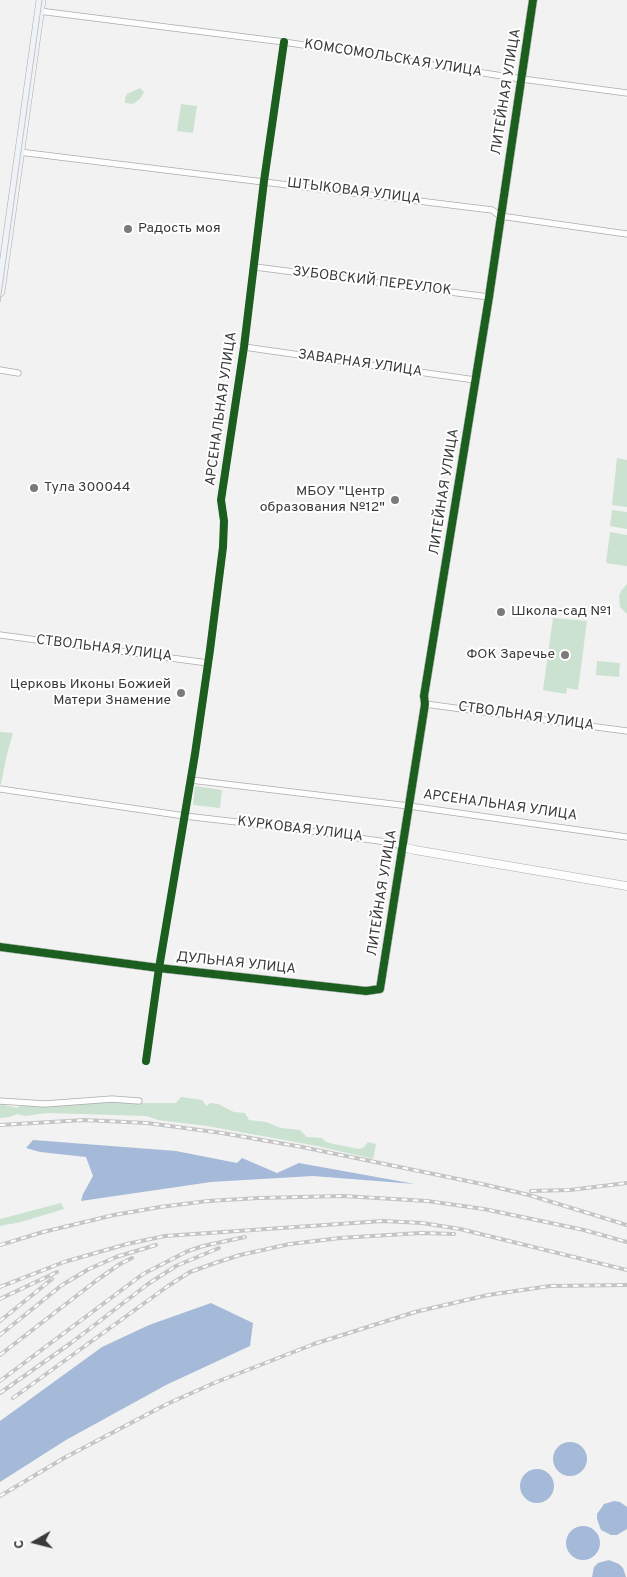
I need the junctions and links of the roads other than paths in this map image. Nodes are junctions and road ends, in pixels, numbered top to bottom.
1 (41, 0) edge
2 (533, 0) edge
3 (39, 11) junction
4 (284, 42) junction
5 (522, 79) junction
6 (627, 93) edge
7 (19, 152) junction
8 (264, 181) junction
9 (500, 216) junction
10 (627, 234) edge
11 (255, 267) junction
12 (0, 292) edge
13 (489, 297) junction
14 (244, 347) junction
15 (0, 370) edge
16 (18, 373) dead end
17 (475, 380) junction
18 (0, 635) edge
19 (208, 663) junction
20 (425, 704) junction
21 (627, 731) edge
22 (191, 780) junction
23 (0, 789) edge
24 (409, 806) junction
25 (185, 816) junction
26 (627, 836) edge
27 (403, 847) junction
28 (627, 886) edge
29 (0, 947) edge
30 (159, 968) junction
31 (380, 988) joint
32 (146, 1061) dead end
33 (0, 1101) edge
34 (139, 1101) dead end

1 - 3 main road
2 - 5 street, ЛИТЕЙНАЯ УЛИЦА
3 - 4 street, КОМСОМОЛЬСКАЯ УЛИЦА
3 - 7 main road
4 - 5 street, КОМСОМОЛЬСКАЯ УЛИЦА
4 - 8 street, АРСЕНАЛЬНАЯ УЛИЦА
5 - 6 street, КОМСОМОЛЬСКАЯ УЛИЦА
5 - 9 street, ЛИТЕЙНАЯ УЛИЦА
7 - 8 street, ШТЫКОВАЯ УЛИЦА
7 - 12 main road
8 - 9 street, ШТЫКОВАЯ УЛИЦА
8 - 11 street, АРСЕНАЛЬНАЯ УЛИЦА
9 - 10 street, ШТЫКОВАЯ УЛИЦА
9 - 13 street, ЛИТЕЙНАЯ УЛИЦА
11 - 13 street, ЗУБОВСКИЙ ПЕРЕУЛОК
11 - 14 street, АРСЕНАЛЬНАЯ УЛИЦА
13 - 17 street, ЛИТЕЙНАЯ УЛИЦА
14 - 17 street, ЗАВАРНАЯ УЛИЦА
14 - 19 street, АРСЕНАЛЬНАЯ УЛИЦА
15 - 16 street
17 - 20 street, ЛИТЕЙНАЯ УЛИЦА
18 - 19 street, СТВОЛЬНАЯ УЛИЦА
19 - 22 street, АРСЕНАЛЬНАЯ УЛИЦА
20 - 21 street, СТВОЛЬНАЯ УЛИЦА
20 - 24 street, ЛИТЕЙНАЯ УЛИЦА
22 - 24 street, АРСЕНАЛЬНАЯ УЛИЦА
22 - 25 street, АРСЕНАЛЬНАЯ УЛИЦА
23 - 25 street, КУРКОВАЯ УЛИЦА
24 - 26 street, АРСЕНАЛЬНАЯ УЛИЦА
24 - 27 street, ЛИТЕЙНАЯ УЛИЦА
25 - 27 street, КУРКОВАЯ УЛИЦА
25 - 30 street, АРСЕНАЛЬНАЯ УЛИЦА
27 - 28 street, КУРКОВАЯ УЛИЦА
27 - 31 street, ЛИТЕЙНАЯ УЛИЦА
29 - 30 street, ДУЛЬНАЯ УЛИЦА
30 - 31 street, ДУЛЬНАЯ УЛИЦА
30 - 32 street, АРСЕНАЛЬНАЯ УЛИЦА
33 - 34 street

